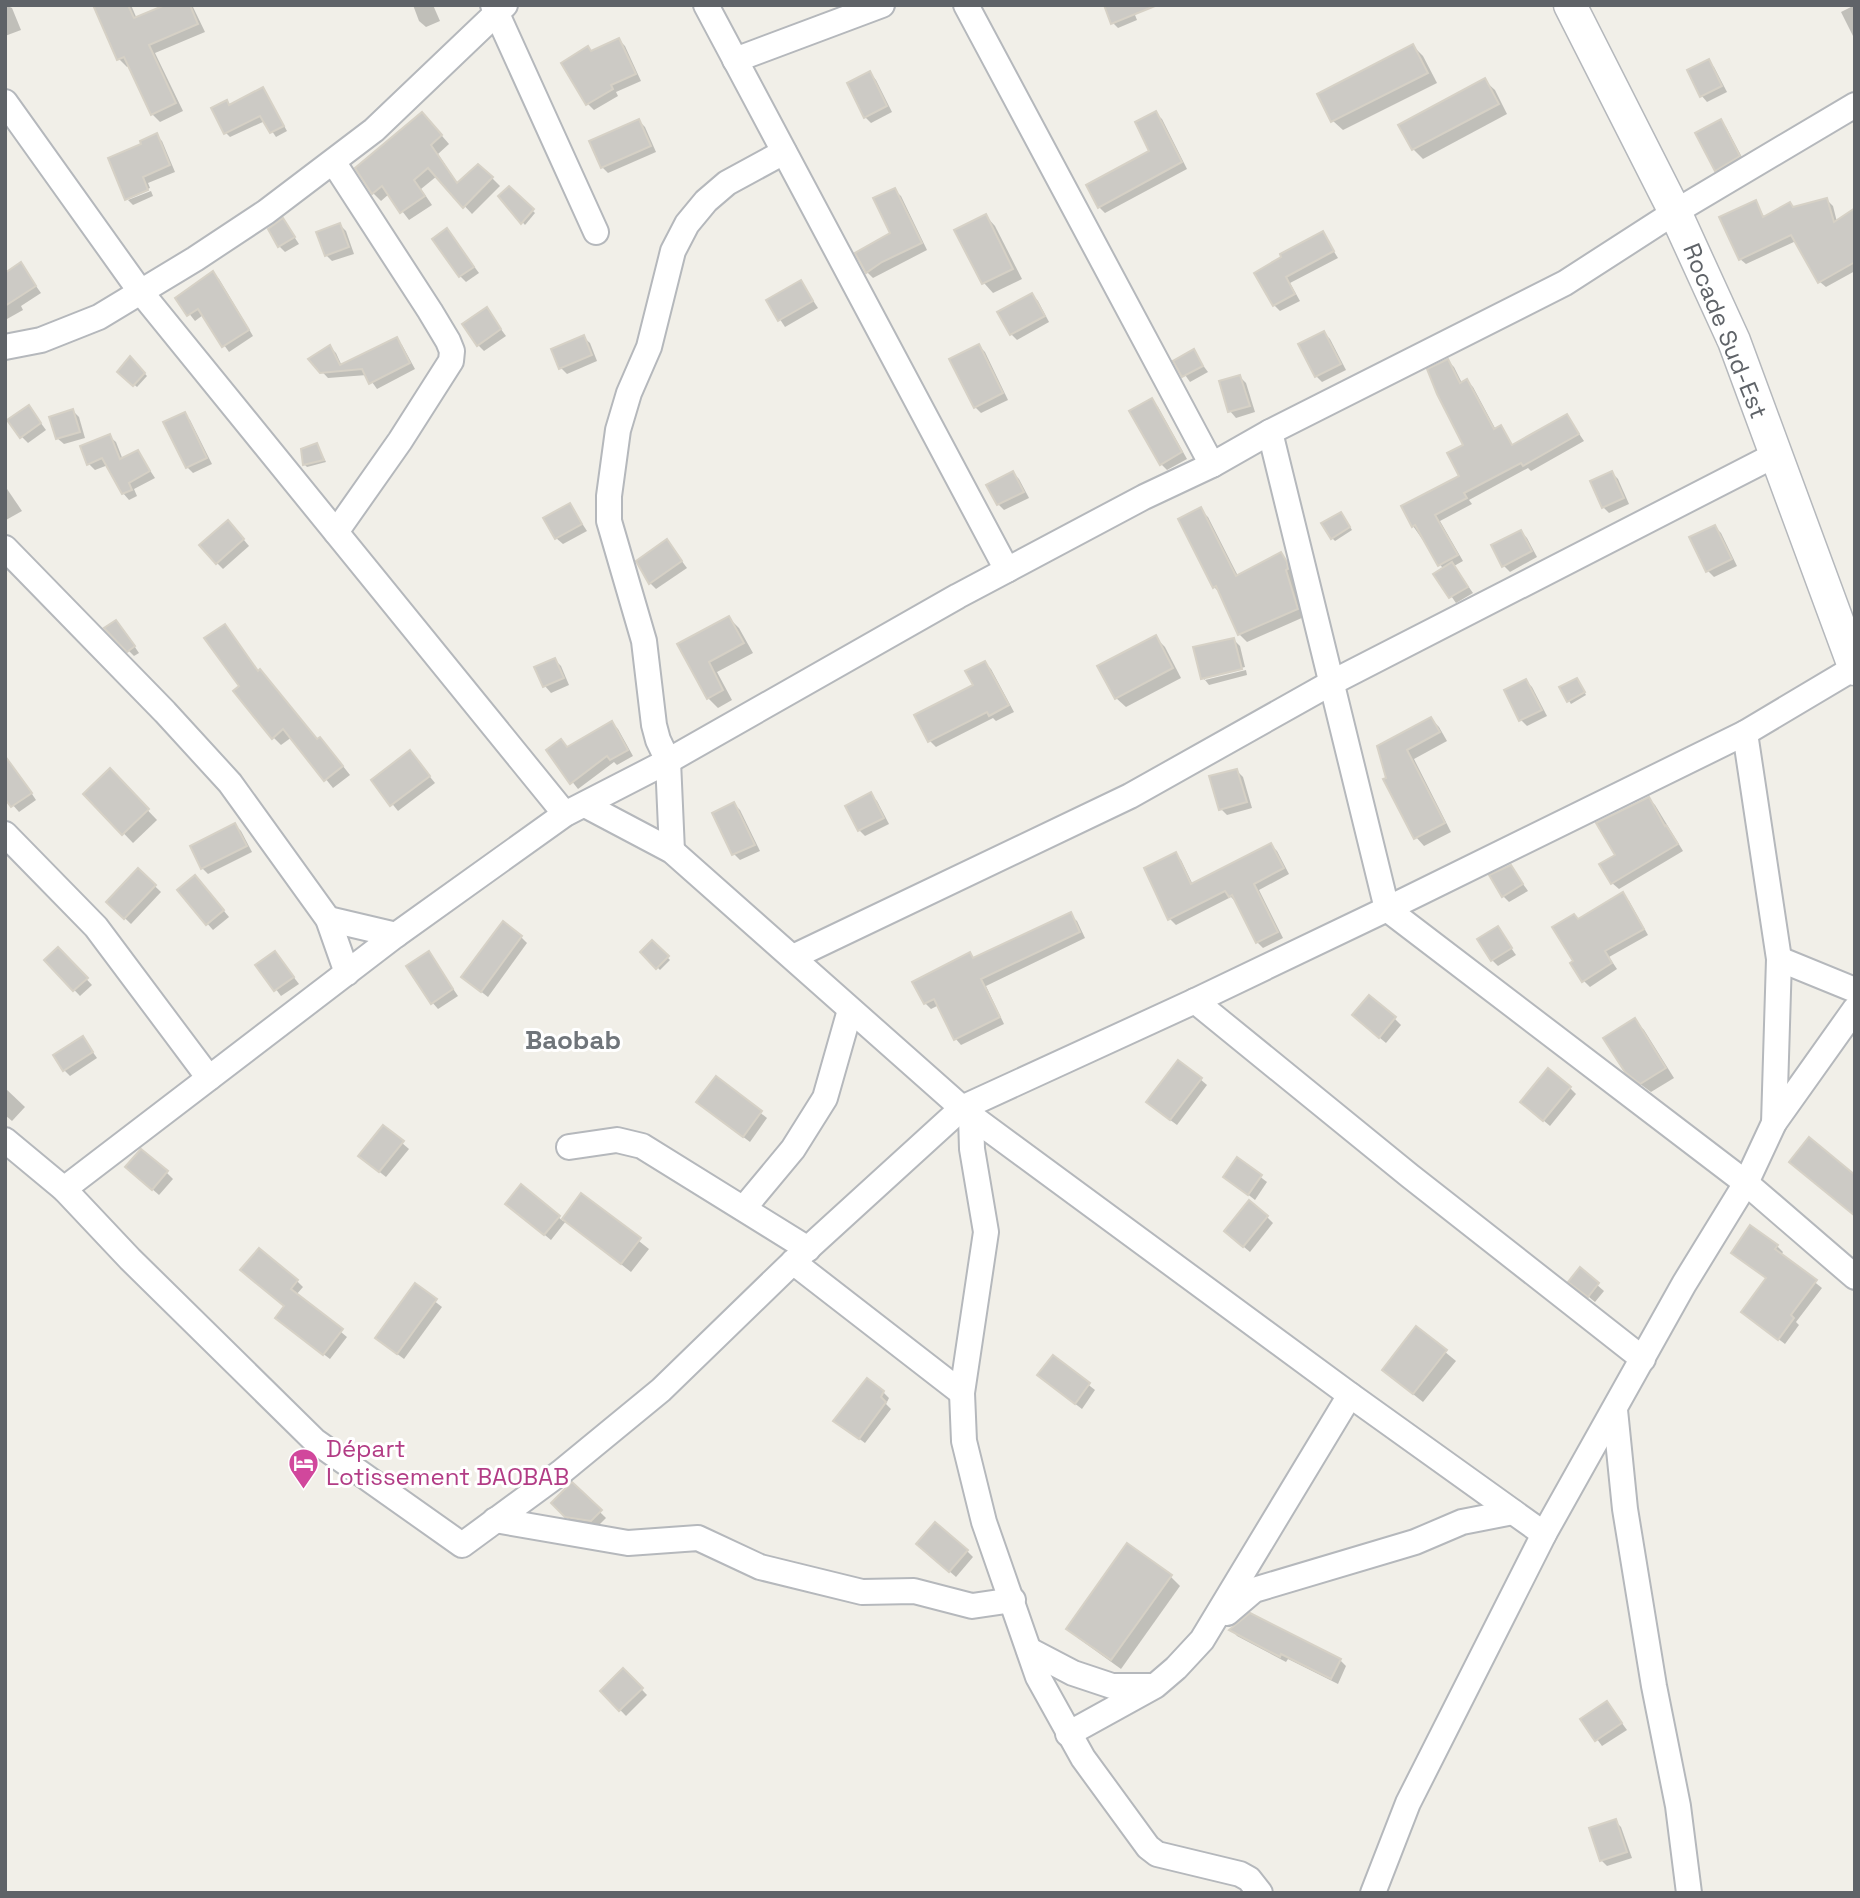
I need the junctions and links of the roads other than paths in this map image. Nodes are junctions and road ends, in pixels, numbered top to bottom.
1 (706, 5) edge
2 (881, 5) edge
3 (966, 5) edge
4 (1574, 6) edge
5 (498, 8) edge
6 (735, 60) junction
7 (5, 102) edge
8 (1855, 105) edge
9 (784, 152) junction
10 (334, 163) junction
11 (1675, 212) junction
12 (596, 232) dead end
13 (140, 291) junction
14 (5, 347) edge
15 (1270, 432) junction
16 (1774, 455) junction
17 (1212, 465) junction
18 (336, 532) junction
19 (5, 548) edge
20 (1007, 570) junction
21 (1854, 668) edge
22 (1331, 684) junction
23 (1745, 733) junction
24 (668, 761) junction
25 (575, 810) junction
26 (5, 834) edge
27 (672, 851) junction
28 (1387, 909) junction
29 (328, 919) junction
30 (396, 935) junction
31 (793, 957) junction
32 (1779, 959) junction
33 (347, 973) junction
34 (1855, 990) edge
35 (1195, 1001) junction
36 (850, 1010) junction
37 (1851, 1022) edge
38 (209, 1078) junction
39 (966, 1112) junction
40 (1774, 1123) junction
41 (5, 1140) edge
42 (569, 1147) dead end
43 (1746, 1183) junction
44 (64, 1189) junction
45 (744, 1208) junction
46 (801, 1255) junction
47 (1855, 1277) edge
48 (1643, 1359) junction
49 (962, 1394) junction
50 (1350, 1395) junction
51 (1615, 1409) junction
52 (1513, 1512) junction
53 (495, 1521) junction
54 (1544, 1534) junction
55 (1013, 1600) junction
56 (1210, 1627) junction
57 (1029, 1650) junction
58 (1154, 1686) junction
59 (1068, 1734) junction
60 (1260, 1893) edge
61 (1373, 1893) edge
62 (1689, 1893) edge

1 - 6 street
2 - 6 street
3 - 17 street
4 - 11 street, Rocade Sud-Est
5 - 10 street
5 - 12 street
6 - 9 street
7 - 13 street
8 - 11 street
9 - 20 street
9 - 24 street
10 - 13 street
10 - 18 street
11 - 15 street
11 - 16 street, Rocade Sud-Est
13 - 14 street
13 - 18 street
15 - 17 street
15 - 22 street
16 - 21 street, Rocade Sud-Est
16 - 22 street
17 - 20 street
18 - 25 street
19 - 29 street
20 - 24 street
21 - 23 street
22 - 28 street
22 - 31 street
23 - 28 street
23 - 32 street
24 - 25 street
24 - 27 street
25 - 27 street
25 - 30 street
26 - 38 street
27 - 31 street
28 - 35 street
28 - 43 street
29 - 30 street
29 - 33 street
30 - 33 street
31 - 36 street
32 - 34 street
32 - 40 street
33 - 38 street
35 - 39 street
35 - 48 street
36 - 39 street
36 - 45 street
37 - 40 street
38 - 44 street
39 - 46 street
39 - 49 street
39 - 50 street
40 - 43 street
41 - 44 street
42 - 45 street
43 - 47 street
43 - 48 street
44 - 53 street
45 - 46 street
46 - 49 street
46 - 53 street
48 - 51 street
49 - 55 street
50 - 52 street
50 - 56 street
51 - 54 street
51 - 62 street
52 - 54 street
52 - 56 street
53 - 55 street
54 - 61 street
55 - 57 street
56 - 58 street
57 - 58 street
57 - 59 street
58 - 59 street
59 - 60 street

